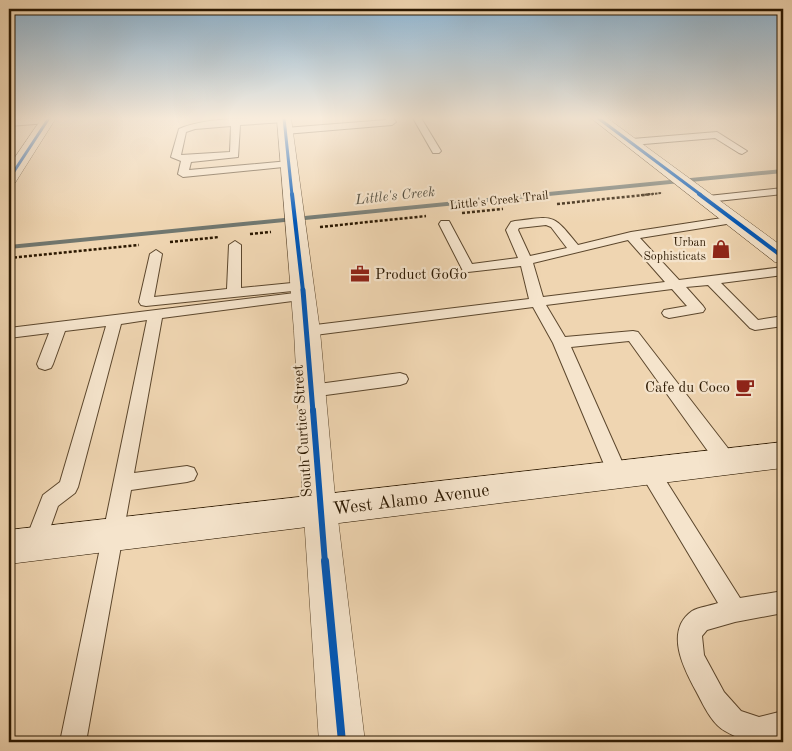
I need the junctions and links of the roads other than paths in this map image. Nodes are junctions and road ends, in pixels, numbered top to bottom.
1 (26, 153) edge
2 (177, 153) edge
3 (235, 153) edge
4 (288, 153) edge
5 (646, 153) edge
6 (186, 160) junction
7 (289, 164) junction
8 (9, 179) edge
9 (783, 191) edge
10 (700, 194) junction
11 (735, 220) junction
12 (445, 224) dead end
13 (631, 236) junction
14 (235, 245) dead end
15 (575, 250) junction
16 (156, 254) dead end
17 (782, 257) edge
18 (526, 261) junction
19 (711, 280) junction
20 (676, 284) junction
21 (302, 291) junction
22 (234, 293) junction
23 (537, 302) junction
24 (669, 313) dead end
25 (155, 315) junction
26 (115, 320) junction
27 (783, 321) edge
28 (59, 327) junction
29 (307, 331) junction
30 (9, 333) edge
31 (561, 343) junction
32 (45, 364) dead end
33 (400, 379) dead end
34 (311, 391) junction
35 (783, 455) edge
36 (727, 462) junction
37 (633, 473) junction
38 (187, 474) dead end
39 (122, 482) junction
40 (320, 510) junction
41 (112, 535) junction
42 (22, 546) edge
43 (783, 602) edge
44 (735, 610) junction
45 (783, 724) edge
46 (73, 742) edge
47 (342, 742) edge

1 - 8 street
2 - 6 lane
3 - 6 lane
4 - 7 street, South Curtice Street
5 - 10 street
6 - 7 lane
7 - 21 street, South Curtice Street
9 - 10 lane
10 - 11 street
11 - 13 lane
11 - 17 street
12 - 18 lane
13 - 15 lane
13 - 20 lane
14 - 22 lane
15 - 18 lane
15 - 18 lane
16 - 22 lane
17 - 19 lane
18 - 23 lane
19 - 20 lane
19 - 27 lane
20 - 23 lane
20 - 24 lane
21 - 22 lane
21 - 25 lane
21 - 29 street, South Curtice Street
23 - 29 lane
23 - 31 lane
25 - 26 lane
25 - 39 lane
26 - 28 lane
26 - 42 lane
28 - 30 lane
28 - 32 lane
29 - 34 street, South Curtice Street
31 - 36 lane
31 - 37 lane
33 - 34 lane
34 - 40 street, South Curtice Street
35 - 36 street, West Alamo Avenue
36 - 37 street, West Alamo Avenue
37 - 40 street, West Alamo Avenue
37 - 44 lane
38 - 39 lane
39 - 41 lane
40 - 41 street, West Alamo Avenue
40 - 47 street, South Curtice Street
41 - 42 street, West Alamo Avenue
41 - 46 lane
43 - 44 lane
44 - 45 lane

